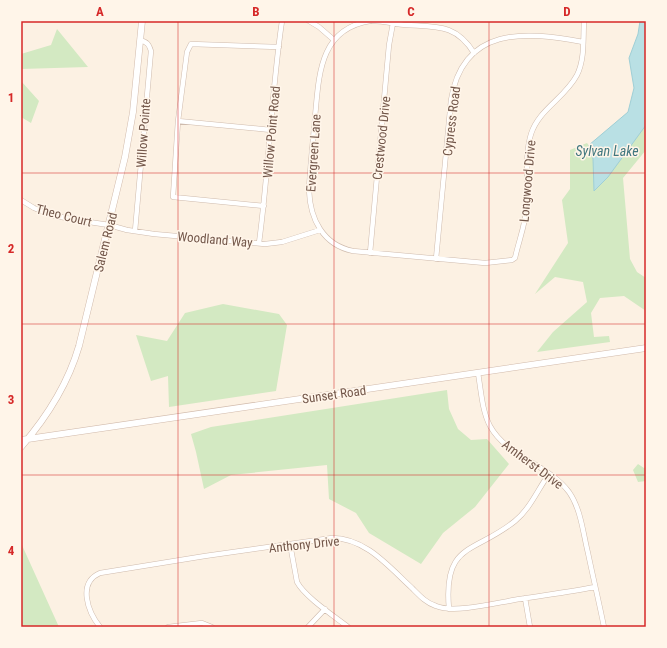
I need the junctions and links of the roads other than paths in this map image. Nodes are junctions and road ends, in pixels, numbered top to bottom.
1 (142, 21) edge
2 (282, 21) edge
3 (309, 21) edge
4 (371, 21) edge
5 (584, 21) edge
6 (393, 23) junction
7 (140, 40) junction
8 (334, 40) junction
9 (583, 42) junction
10 (279, 47) junction
11 (474, 53) junction
12 (178, 121) junction
13 (271, 130) junction
14 (21, 200) edge
15 (264, 206) junction
16 (109, 225) junction
17 (320, 230) junction
18 (135, 231) junction
19 (259, 243) junction
20 (370, 254) junction
21 (436, 259) junction
22 (512, 260) joint
23 (646, 348) edge
24 (478, 373) junction
25 (28, 439) junction
26 (21, 440) edge
27 (21, 447) edge
28 (549, 474) junction
29 (290, 544) junction
30 (595, 586) junction
31 (525, 598) junction
32 (449, 608) junction
33 (325, 609) junction
34 (100, 627) edge
35 (168, 627) edge
36 (212, 627) edge
37 (308, 627) edge
38 (348, 627) edge
39 (530, 627) edge
40 (604, 627) edge

1 - 7 street, Salem Road
2 - 10 street, Willow Point Road
3 - 8 street
4 - 6 street, Evergreen Lane
4 - 8 street, Evergreen Lane
5 - 9 street, Longwood Drive
6 - 11 street, Evergreen Lane
6 - 20 street, Crestwood Drive
7 - 16 street, Salem Road
7 - 18 street, Willow Pointe
8 - 17 street, Evergreen Lane
9 - 11 street, Cypress Road
9 - 22 street, Longwood Drive
10 - 12 street
10 - 13 street, Willow Point Road
11 - 21 street, Cypress Road
12 - 13 street
12 - 15 street
13 - 15 street, Willow Point Road
14 - 16 street, Theo Court
15 - 19 street, Willow Point Road
16 - 18 street, Woodland Way
16 - 25 street, Salem Road
17 - 19 street, Woodland Way
17 - 20 street, Evergreen Lane
18 - 19 street, Woodland Way
20 - 21 street, Evergreen Lane
21 - 22 street, Evergreen Lane
23 - 24 street, Sunset Road
24 - 25 street, Sunset Road
24 - 28 street, Amherst Drive
25 - 26 street, Sunset Road
25 - 27 street, Salem Road
28 - 30 street, Amherst Drive
28 - 32 street
29 - 32 street, Anthony Drive
29 - 33 street
29 - 34 street, Anthony Drive
30 - 31 street, Anthony Drive
30 - 40 street, Amherst Drive
31 - 32 street, Anthony Drive
31 - 39 street
33 - 37 street
33 - 38 street
35 - 36 street

